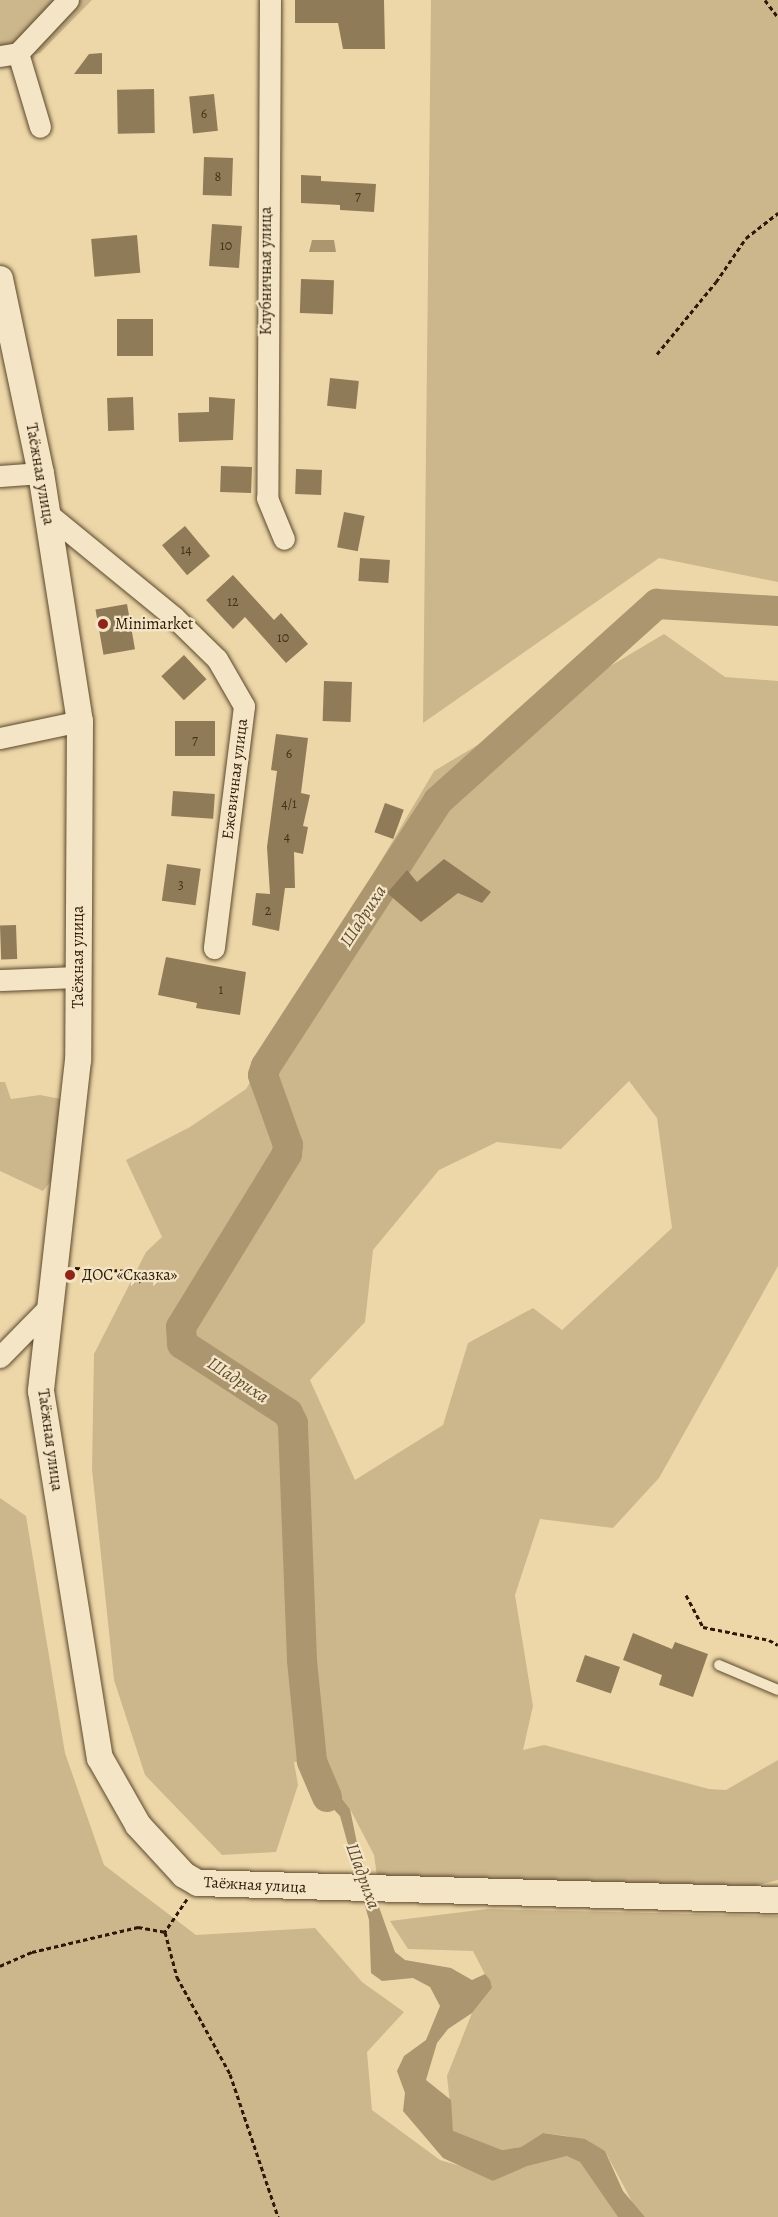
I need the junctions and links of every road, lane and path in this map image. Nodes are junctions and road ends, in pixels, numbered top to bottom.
1 (68, 0) edge
2 (270, 0) edge
3 (765, 0) edge
4 (778, 17) edge
5 (9, 54) edge
6 (40, 127) dead end
7 (778, 213) edge
8 (0, 279) edge
9 (657, 354) dead end
10 (41, 473) junction
11 (0, 476) edge
12 (48, 514) junction
13 (284, 539) dead end
14 (80, 721) junction
15 (0, 738) edge
16 (214, 948) dead end
17 (78, 977) junction
18 (0, 980) edge
19 (55, 1266) junction
20 (141, 1282) dead end
21 (51, 1305) junction
22 (0, 1357) edge
23 (686, 1595) dead end
24 (778, 1645) edge
25 (719, 1665) dead end
26 (778, 1690) edge
27 (198, 1882) junction
28 (778, 1900) edge
29 (165, 1932) junction
30 (0, 1966) edge
31 (278, 2217) edge

1 - 5 street
2 - 13 street, Клубничная улица
3 - 4 path
5 - 6 street
7 - 9 path
8 - 10 street, Таёжная улица
10 - 11 street
10 - 12 street, Таёжная улица
12 - 14 street, Таёжная улица
12 - 16 street, Ежевичная улица
14 - 15 street
14 - 17 street, Таёжная улица
17 - 18 street
17 - 19 street, Таёжная улица
19 - 20 path
19 - 21 street, Таёжная улица
21 - 22 street
21 - 27 street, Таёжная улица
23 - 24 path
25 - 26 lane
27 - 28 street, Таёжная улица
27 - 29 path
29 - 30 path
29 - 31 path

